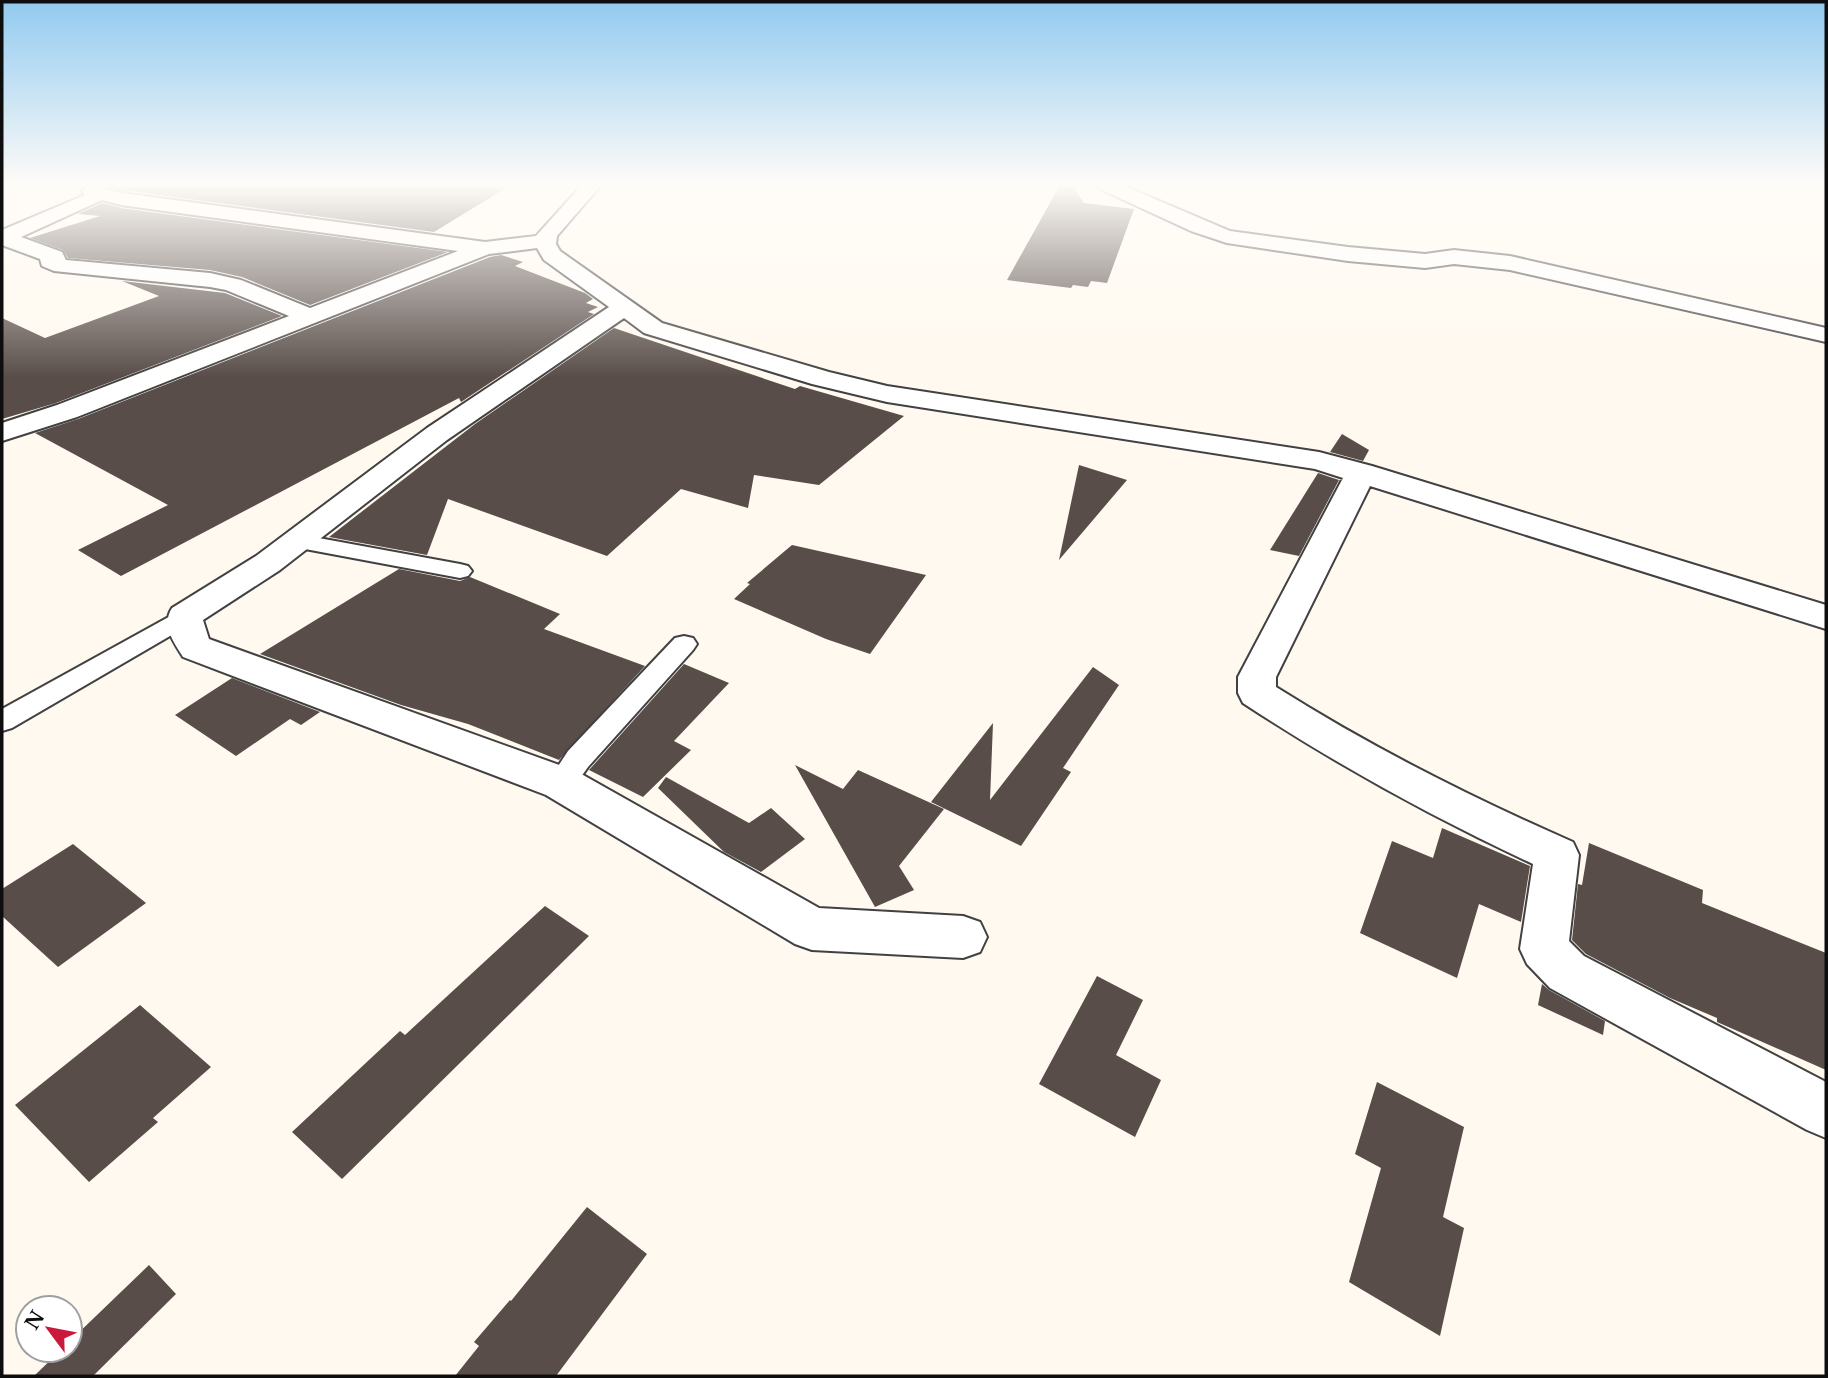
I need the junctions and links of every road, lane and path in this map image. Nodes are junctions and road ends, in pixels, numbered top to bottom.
1 (33, 249) edge
2 (482, 249) edge
3 (549, 249) edge
4 (1315, 249) edge
5 (623, 308) junction
6 (312, 317) junction
7 (1826, 335) edge
8 (2, 402) edge
9 (11, 429) edge
10 (1361, 472) junction
11 (297, 541) junction
12 (460, 571) dead end
13 (185, 616) junction
14 (1826, 617) edge
15 (684, 644) dead end
16 (2, 721) edge
17 (561, 783) junction
18 (963, 937) dead end
19 (1826, 1111) edge

1 - 6 street
2 - 6 street
3 - 5 street
4 - 7 street
5 - 10 street
5 - 11 street
6 - 9 street
8 - 9 street
10 - 14 street
10 - 19 street
11 - 12 lane
11 - 13 street
13 - 16 lane
13 - 17 street
15 - 17 lane
17 - 18 street

